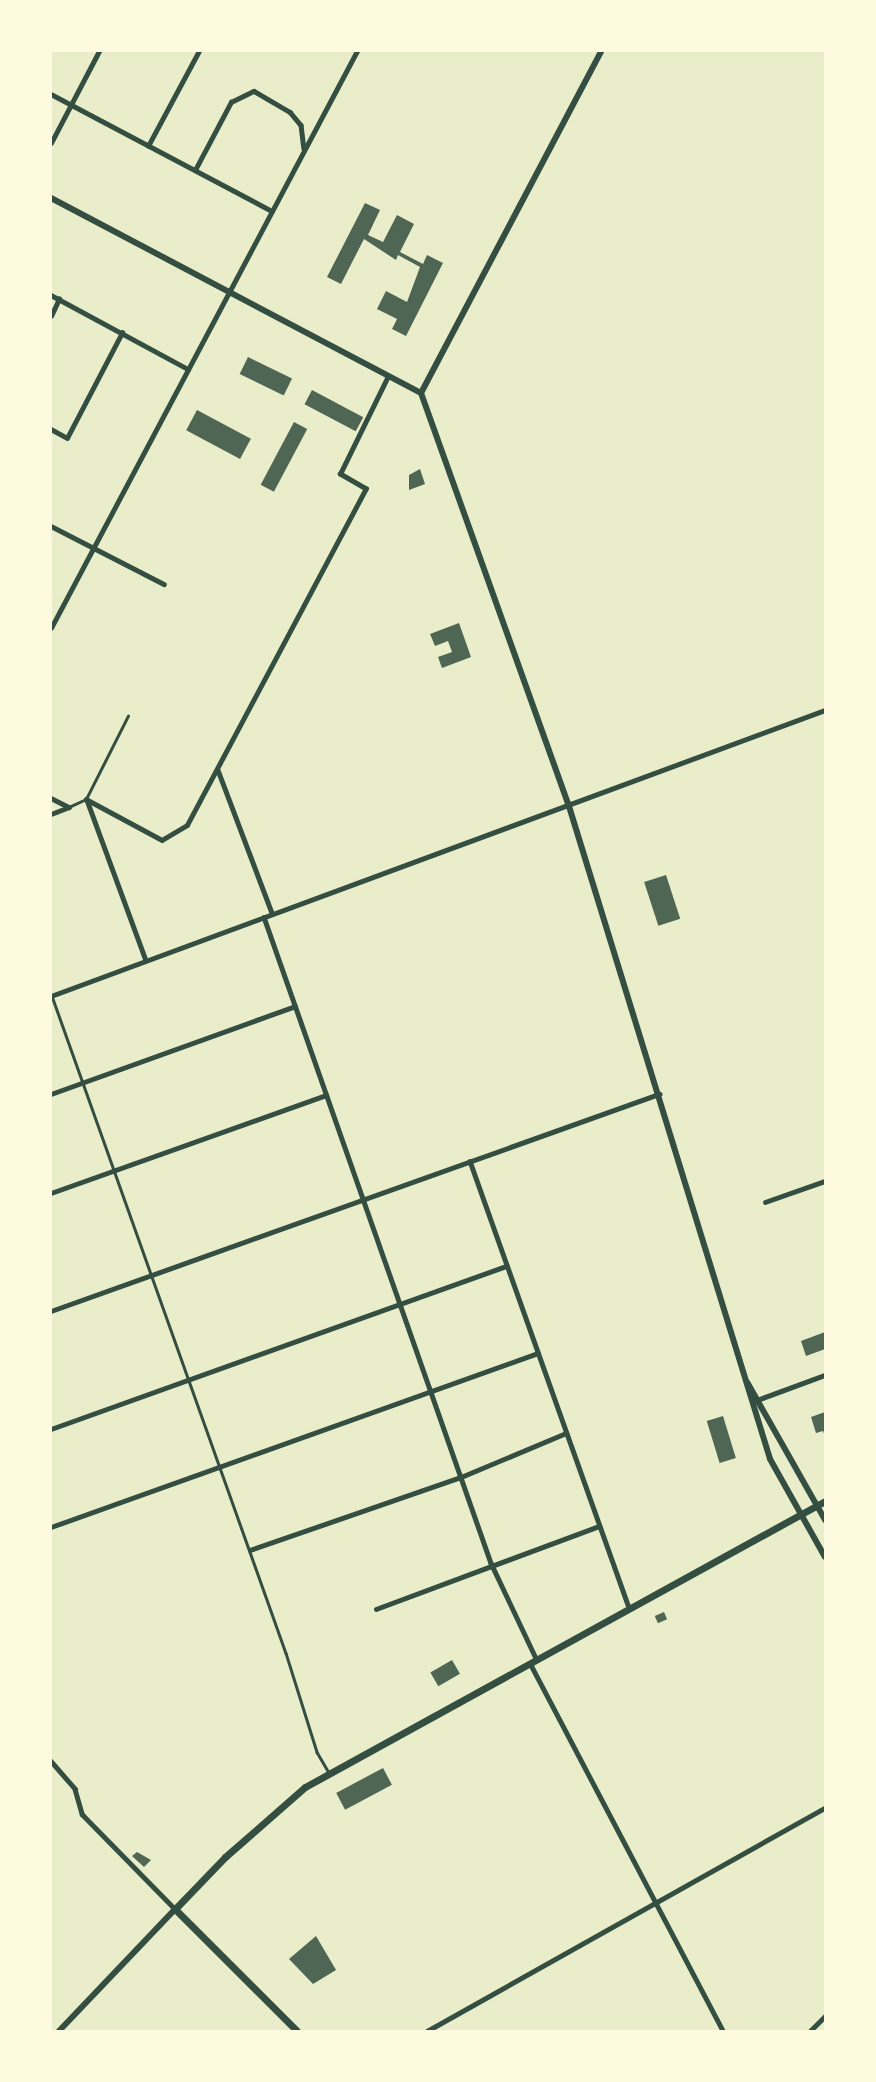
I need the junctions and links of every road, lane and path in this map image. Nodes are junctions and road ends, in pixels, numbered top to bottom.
1 (99, 51) edge
2 (199, 51) edge
3 (357, 51) edge
4 (600, 51) edge
5 (51, 94) edge
6 (71, 105) junction
7 (51, 143) edge
8 (148, 146) junction
9 (304, 149) junction
10 (195, 170) junction
11 (51, 198) edge
12 (272, 211) junction
13 (229, 292) junction
14 (51, 295) edge
15 (59, 299) junction
16 (51, 316) edge
17 (122, 332) junction
18 (188, 369) junction
19 (388, 376) junction
20 (421, 393) junction
21 (51, 429) edge
22 (51, 526) edge
23 (93, 548) junction
24 (164, 584) dead end
25 (52, 622) edge
26 (51, 628) edge
27 (825, 710) edge
28 (128, 716) dead end
29 (218, 769) junction
30 (51, 798) edge
31 (86, 799) junction
32 (568, 803) junction
33 (69, 807) junction
34 (51, 814) edge
35 (272, 914) junction
36 (264, 916) junction
37 (146, 960) junction
38 (51, 995) edge
39 (295, 1006) junction
40 (82, 1082) junction
41 (51, 1094) edge
42 (659, 1094) junction
43 (326, 1095) junction
44 (470, 1161) junction
45 (115, 1170) junction
46 (825, 1181) edge
47 (51, 1193) edge
48 (363, 1199) junction
49 (765, 1202) dead end
50 (507, 1266) junction
51 (152, 1275) junction
52 (400, 1304) junction
53 (51, 1311) edge
54 (538, 1353) junction
55 (740, 1369) junction
56 (825, 1375) edge
57 (189, 1379) junction
58 (430, 1391) junction
59 (757, 1399) junction
60 (51, 1429) edge
61 (566, 1433) junction
62 (220, 1466) junction
63 (461, 1477) junction
64 (825, 1501) edge
65 (817, 1506) junction
66 (801, 1514) junction
67 (825, 1520) edge
68 (599, 1526) junction
69 (51, 1527) edge
70 (250, 1550) junction
71 (825, 1557) edge
72 (491, 1563) junction
73 (629, 1608) junction
74 (376, 1609) dead end
75 (533, 1661) junction
76 (51, 1760) edge
77 (330, 1773) junction
78 (825, 1808) edge
79 (653, 1904) junction
80 (176, 1909) junction
81 (825, 2016) edge
82 (59, 2031) edge
83 (297, 2031) edge
84 (427, 2031) edge
85 (723, 2031) edge
86 (810, 2031) edge

1 - 6 street
2 - 8 street
3 - 9 street
4 - 20 main road
5 - 6 street
6 - 7 street
6 - 8 street
8 - 10 street
9 - 10 street
9 - 12 street
10 - 12 street
11 - 13 main road
12 - 13 street
13 - 18 street
13 - 19 main road
14 - 15 street
15 - 16 street
15 - 17 street
17 - 18 street
17 - 21 street
18 - 23 street
19 - 20 main road
19 - 29 street
20 - 32 main road
22 - 23 street
23 - 24 street
23 - 25 street
25 - 26 street
27 - 32 street
28 - 31 lane
29 - 31 street
29 - 35 street
30 - 33 street
31 - 33 lane
31 - 37 street
32 - 35 street
32 - 42 main road
33 - 34 street
35 - 36 street
36 - 37 street
36 - 39 street
37 - 38 street
38 - 40 lane
39 - 40 street
39 - 43 street
40 - 41 street
40 - 45 lane
42 - 44 street
42 - 55 main road
43 - 45 street
43 - 48 street
44 - 48 street
44 - 50 street
45 - 47 street
45 - 51 lane
46 - 49 street
48 - 51 street
48 - 52 street
50 - 52 street
50 - 54 street
51 - 53 street
51 - 57 lane
52 - 57 street
52 - 58 street
54 - 58 street
54 - 61 street
55 - 59 main road
55 - 66 main road
56 - 59 street
57 - 60 street
57 - 62 lane
58 - 62 street
58 - 63 street
59 - 65 main road
61 - 63 street
61 - 68 street
62 - 69 street
62 - 70 lane
63 - 70 street
63 - 72 street
64 - 65 main road
65 - 66 main road
65 - 67 main road
66 - 71 main road
66 - 73 main road
68 - 72 street
68 - 73 street
70 - 77 lane
72 - 74 street
72 - 75 street
73 - 75 main road
75 - 77 main road
75 - 79 street
76 - 80 street
77 - 80 main road
78 - 79 street
79 - 84 street
79 - 85 street
80 - 82 main road
80 - 83 main road
81 - 86 street

